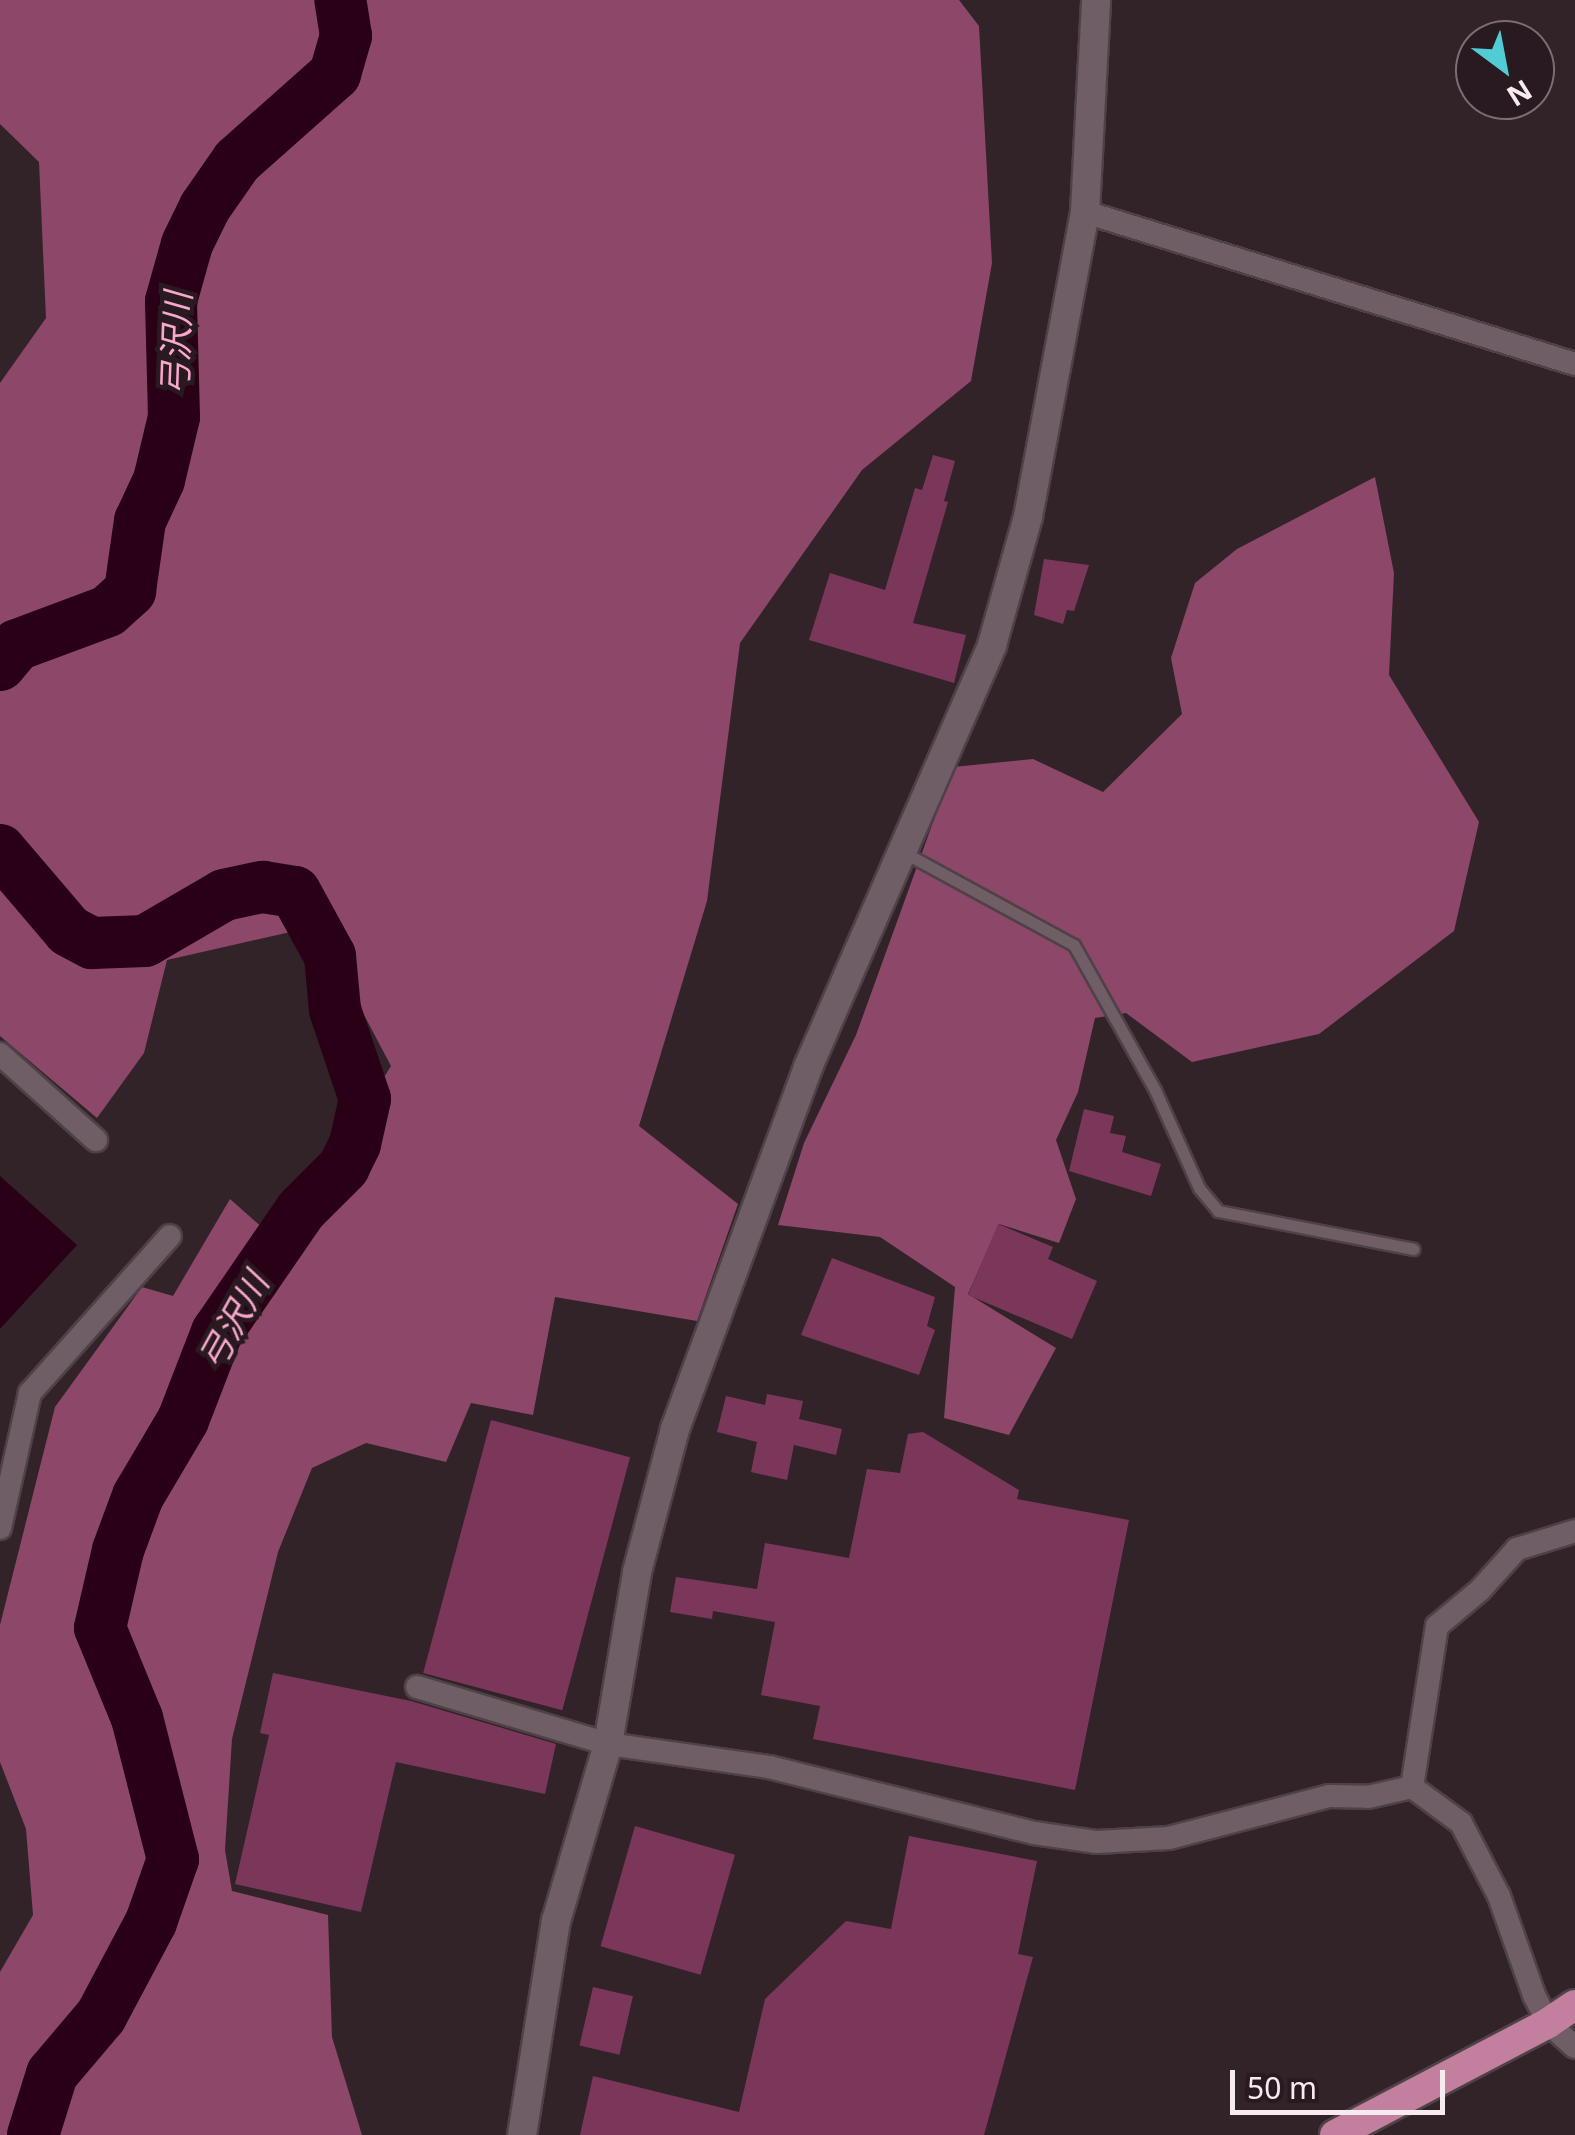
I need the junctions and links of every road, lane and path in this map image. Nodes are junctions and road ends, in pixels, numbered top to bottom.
1 (1096, 0) edge
2 (1085, 212) junction
3 (1575, 364) edge
4 (905, 853) junction
5 (0, 1054) edge
6 (96, 1140) dead end
7 (170, 1236) dead end
8 (1412, 1249) dead end
9 (0, 1528) edge
10 (1575, 1531) edge
11 (417, 1687) dead end
12 (608, 1744) junction
13 (1412, 1787) junction
14 (1575, 2004) edge
15 (1548, 2023) junction
16 (1575, 2047) edge
17 (522, 2135) edge
18 (1335, 2135) edge

1 - 2 street
2 - 3 street
2 - 4 street
4 - 8 lane
4 - 12 street
5 - 6 street
7 - 9 street
10 - 13 street
11 - 12 street
12 - 13 street
12 - 17 street
13 - 15 street
14 - 15 highway
15 - 16 street
15 - 18 highway

